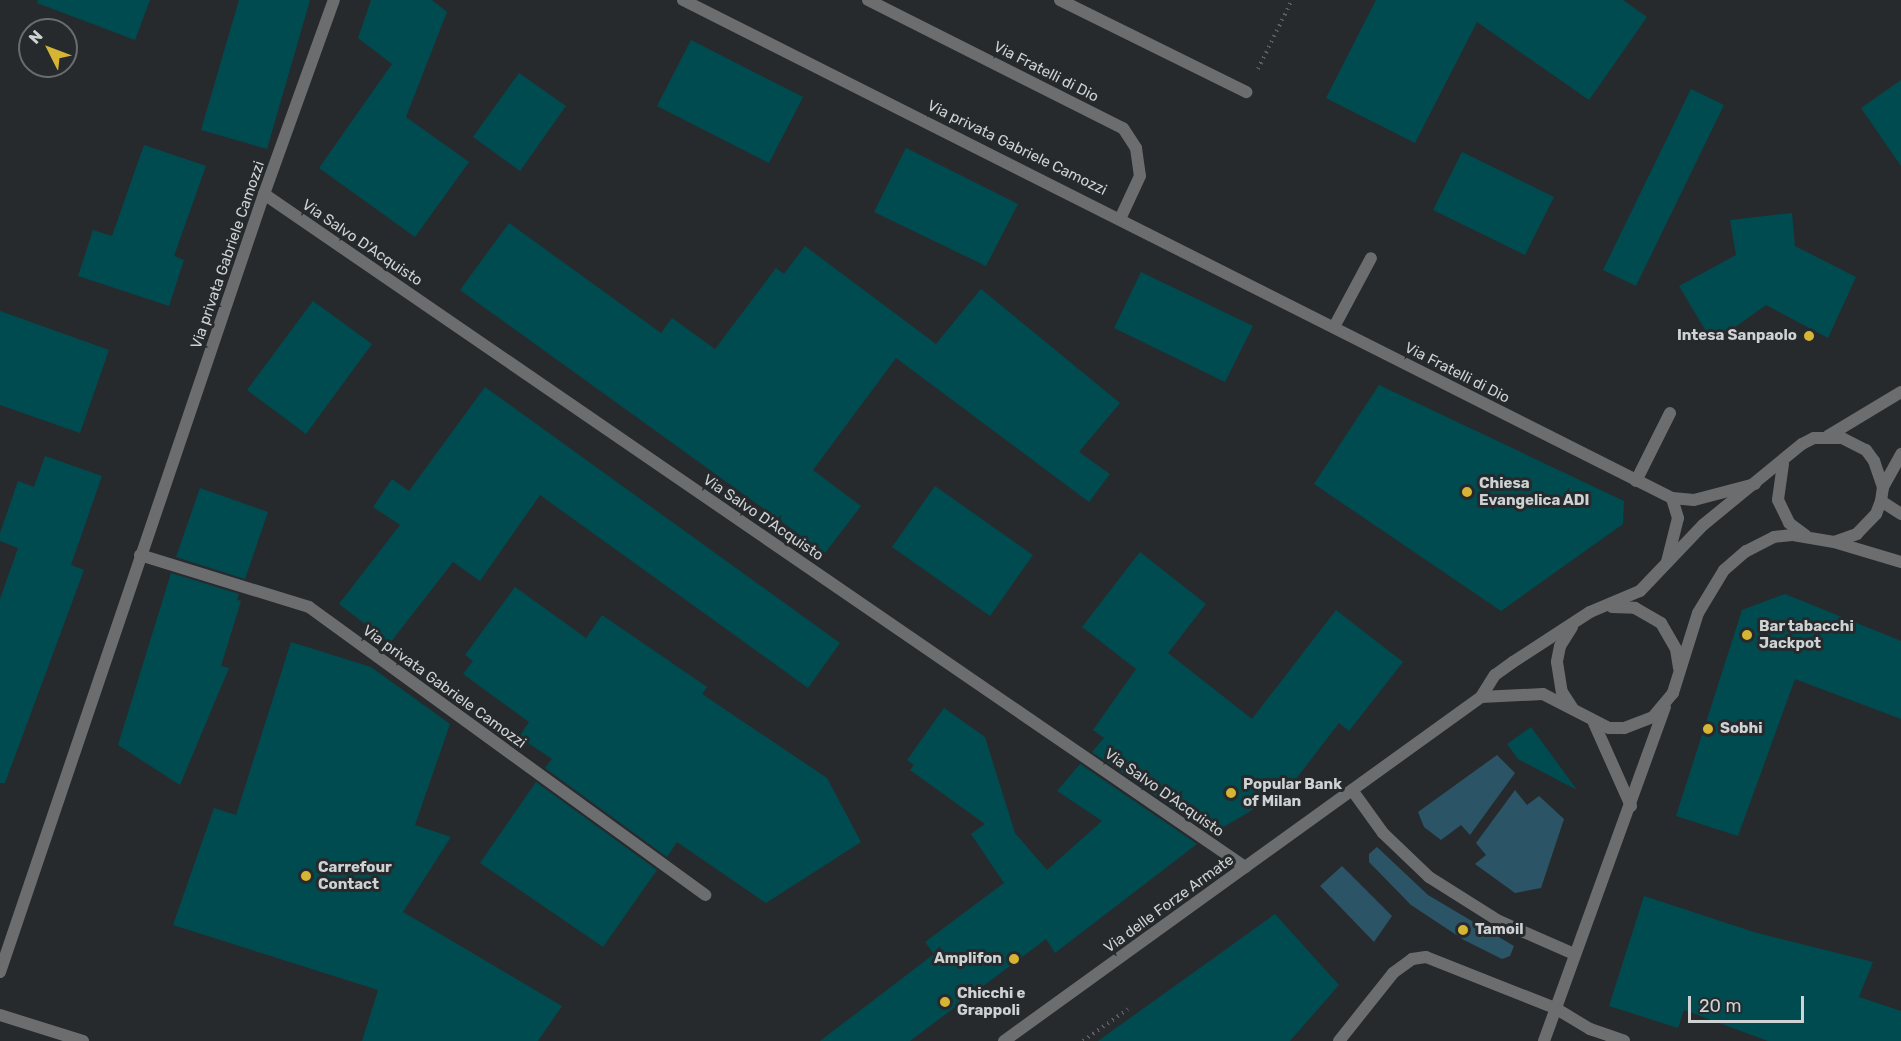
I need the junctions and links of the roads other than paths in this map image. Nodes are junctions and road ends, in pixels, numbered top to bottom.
1 (334, 0) edge
2 (684, 0) edge
3 (868, 0) edge
4 (1060, 0) edge
5 (1246, 92) road end
6 (264, 194) junction
7 (1121, 217) junction
8 (1371, 258) dead end
9 (1334, 327) junction
10 (1901, 392) edge
11 (1670, 412) dead end
12 (1828, 436) junction
13 (1791, 453) junction
14 (1901, 454) edge
15 (1636, 481) junction
16 (1756, 484) junction
17 (1883, 487) junction
18 (1672, 498) junction
19 (1881, 501) junction
20 (1901, 514) edge
21 (1809, 538) junction
22 (1834, 542) junction
23 (140, 555) junction
24 (1667, 562) junction
25 (1901, 562) edge
26 (1605, 608) junction
27 (1578, 621) junction
28 (1678, 679) junction
29 (1481, 697) junction
30 (1665, 706) junction
31 (1581, 716) junction
32 (1594, 723) junction
33 (1352, 790) junction
34 (1631, 806) junction
35 (1245, 867) junction
36 (705, 895) dead end
37 (1574, 954) junction
38 (0, 972) edge
39 (1556, 1008) junction
40 (0, 1015) edge
41 (83, 1041) edge
42 (1004, 1041) edge
43 (1339, 1041) edge
44 (1544, 1041) edge
45 (1624, 1041) edge

1 - 6 street, Via privata Gabriele Camozzi
2 - 7 street, Via privata Gabriele Camozzi
3 - 7 street, Via Fratelli di Dio
4 - 5 street
6 - 23 street, Via privata Gabriele Camozzi
6 - 35 street, Via Salvo D'Acquisto
7 - 9 street, Via privata Gabriele Camozzi
8 - 9 street
9 - 15 street, Via Fratelli di Dio
10 - 12 street, Via delle Forze Armate
11 - 15 street
12 - 13 street, Via delle Forze Armate
12 - 17 street
13 - 16 street, Via delle Forze Armate
13 - 21 street
14 - 17 street
15 - 18 street, Via Fratelli di Dio
16 - 18 street, Via Fratelli di Dio
16 - 24 street, Via delle Forze Armate
17 - 19 street
18 - 24 street
19 - 20 street
19 - 22 street
21 - 22 street, Via delle Forze Armate
21 - 28 street, Via delle Forze Armate
22 - 25 street, Via delle Forze Armate
23 - 36 street, Via privata Gabriele Camozzi
23 - 38 street, Via privata Gabriele Camozzi
24 - 26 street, Via delle Forze Armate
26 - 27 street, Via delle Forze Armate
26 - 28 street, Via delle Forze Armate
27 - 29 street, Via delle Forze Armate
27 - 31 street, Via delle Forze Armate
28 - 30 street, Via delle Forze Armate
29 - 31 street, Via delle Forze Armate
29 - 33 street, Via delle Forze Armate
30 - 32 street, Via delle Forze Armate
30 - 34 street, Via delle Forze Armate
31 - 32 street, Via delle Forze Armate
32 - 34 street
33 - 35 street, Via delle Forze Armate
33 - 37 street
34 - 37 street, Via delle Forze Armate
35 - 42 street, Via delle Forze Armate
37 - 39 street, Via delle Forze Armate
39 - 43 street
39 - 44 street, Via delle Forze Armate
39 - 45 street
40 - 41 street

